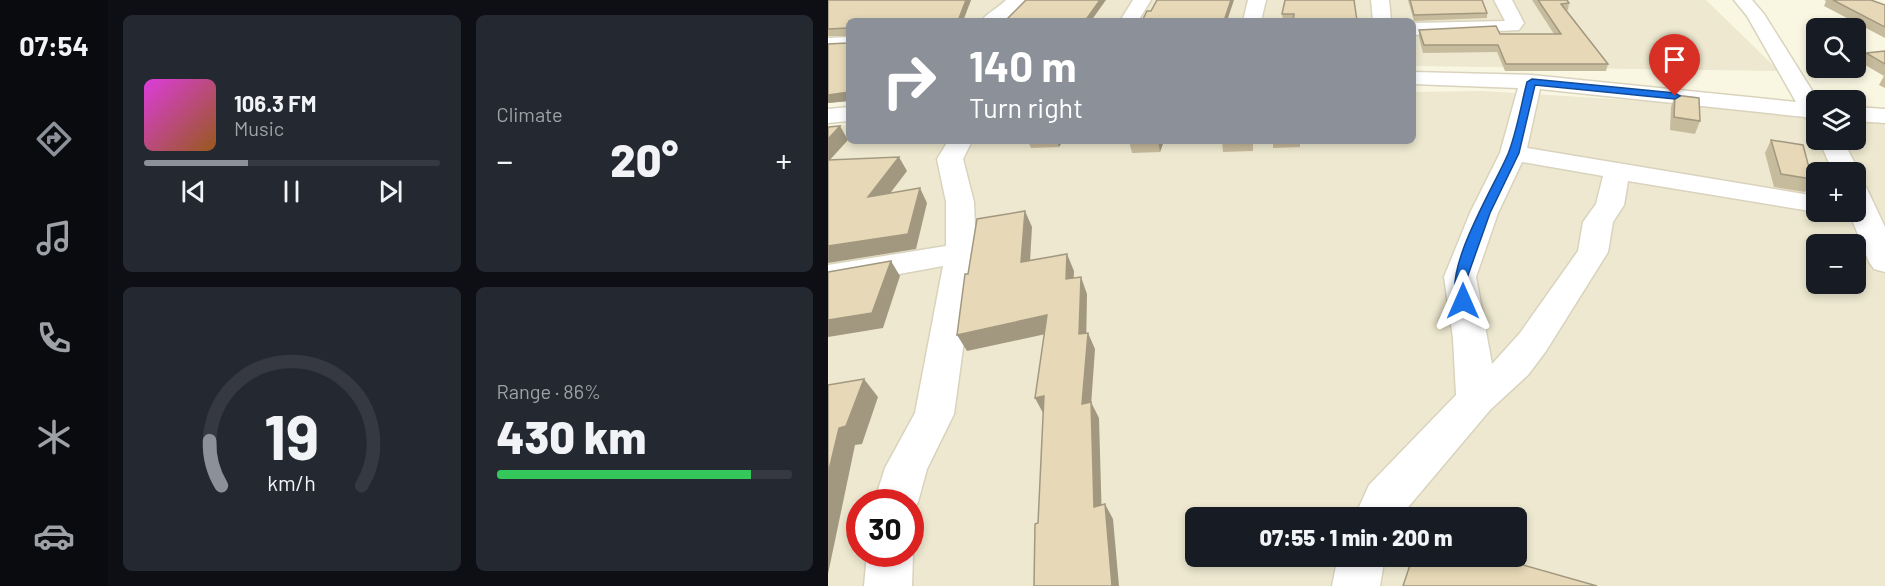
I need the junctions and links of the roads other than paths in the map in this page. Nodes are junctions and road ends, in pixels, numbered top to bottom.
1 (1016, 0) edge
2 (1142, 0) edge
3 (1257, 0) edge
4 (1380, 0) edge
5 (1503, 0) edge
6 (1743, 0) edge
7 (997, 18) edge
8 (1131, 18) edge
9 (1253, 18) edge
10 (1382, 18) edge
11 (1416, 29) edge
12 (846, 43) edge
13 (828, 44) edge
14 (1416, 78) edge
15 (1532, 82) junction
16 (1806, 98) edge
17 (1806, 112) edge
18 (846, 114) edge
19 (1866, 115) edge
20 (828, 116) edge
21 (1885, 116) edge
22 (958, 144) edge
23 (1514, 153) junction
24 (1617, 171) junction
25 (1806, 202) edge
26 (1866, 221) edge
27 (961, 253) junction
28 (1885, 262) edge
29 (828, 276) edge
30 (1476, 399) junction
31 (900, 489) edge
32 (1382, 507) edge
33 (889, 567) edge
34 (1360, 567) edge
35 (888, 586) edge
36 (1356, 586) edge

1 - 7 street
2 - 8 street
3 - 9 street
4 - 10 street
5 - 11 street
6 - 16 street
12 - 13 street
14 - 15 street
15 - 17 street
15 - 23 street
18 - 20 street
19 - 21 street
22 - 27 street
23 - 24 street
23 - 30 street
24 - 25 street
24 - 30 street
26 - 28 street
27 - 29 street
27 - 31 street
30 - 32 street
33 - 35 street
34 - 36 street

